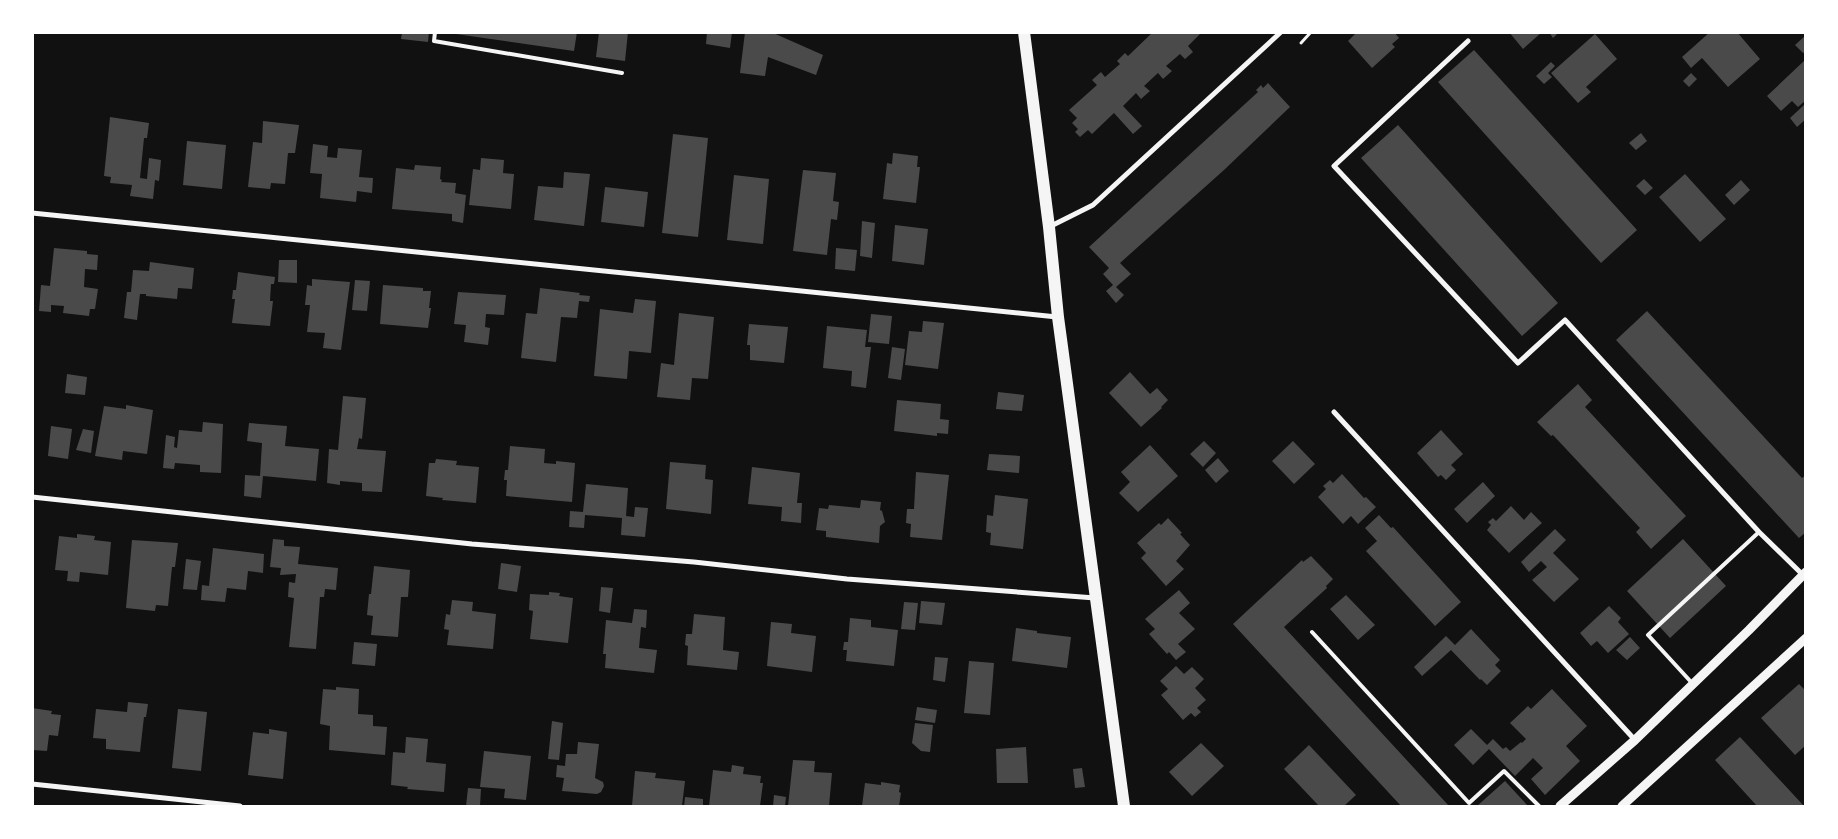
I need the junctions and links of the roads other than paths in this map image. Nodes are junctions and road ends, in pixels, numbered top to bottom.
1 (436, 32) edge
2 (1024, 32) edge
3 (1281, 32) edge
4 (1468, 40) dead end
5 (622, 73) dead end
6 (32, 213) edge
7 (1048, 227) junction
8 (1058, 317) junction
9 (1334, 412) dead end
10 (32, 497) edge
11 (1759, 532) junction
12 (1804, 574) edge
13 (1097, 598) junction
14 (1312, 632) dead end
15 (1806, 638) edge
16 (1692, 683) junction
17 (1635, 740) junction
18 (32, 784) edge
19 (240, 806) edge
20 (1124, 806) edge
21 (1539, 806) edge
22 (1560, 806) edge
23 (1622, 806) edge

1 - 5 lane
2 - 7 main road
3 - 7 street
4 - 11 street
6 - 8 street
7 - 8 main road
8 - 13 main road
9 - 17 street
10 - 13 street
11 - 12 street
11 - 16 lane
12 - 16 street
13 - 20 main road
14 - 21 lane
15 - 23 street
16 - 17 street
17 - 22 street
18 - 19 street

